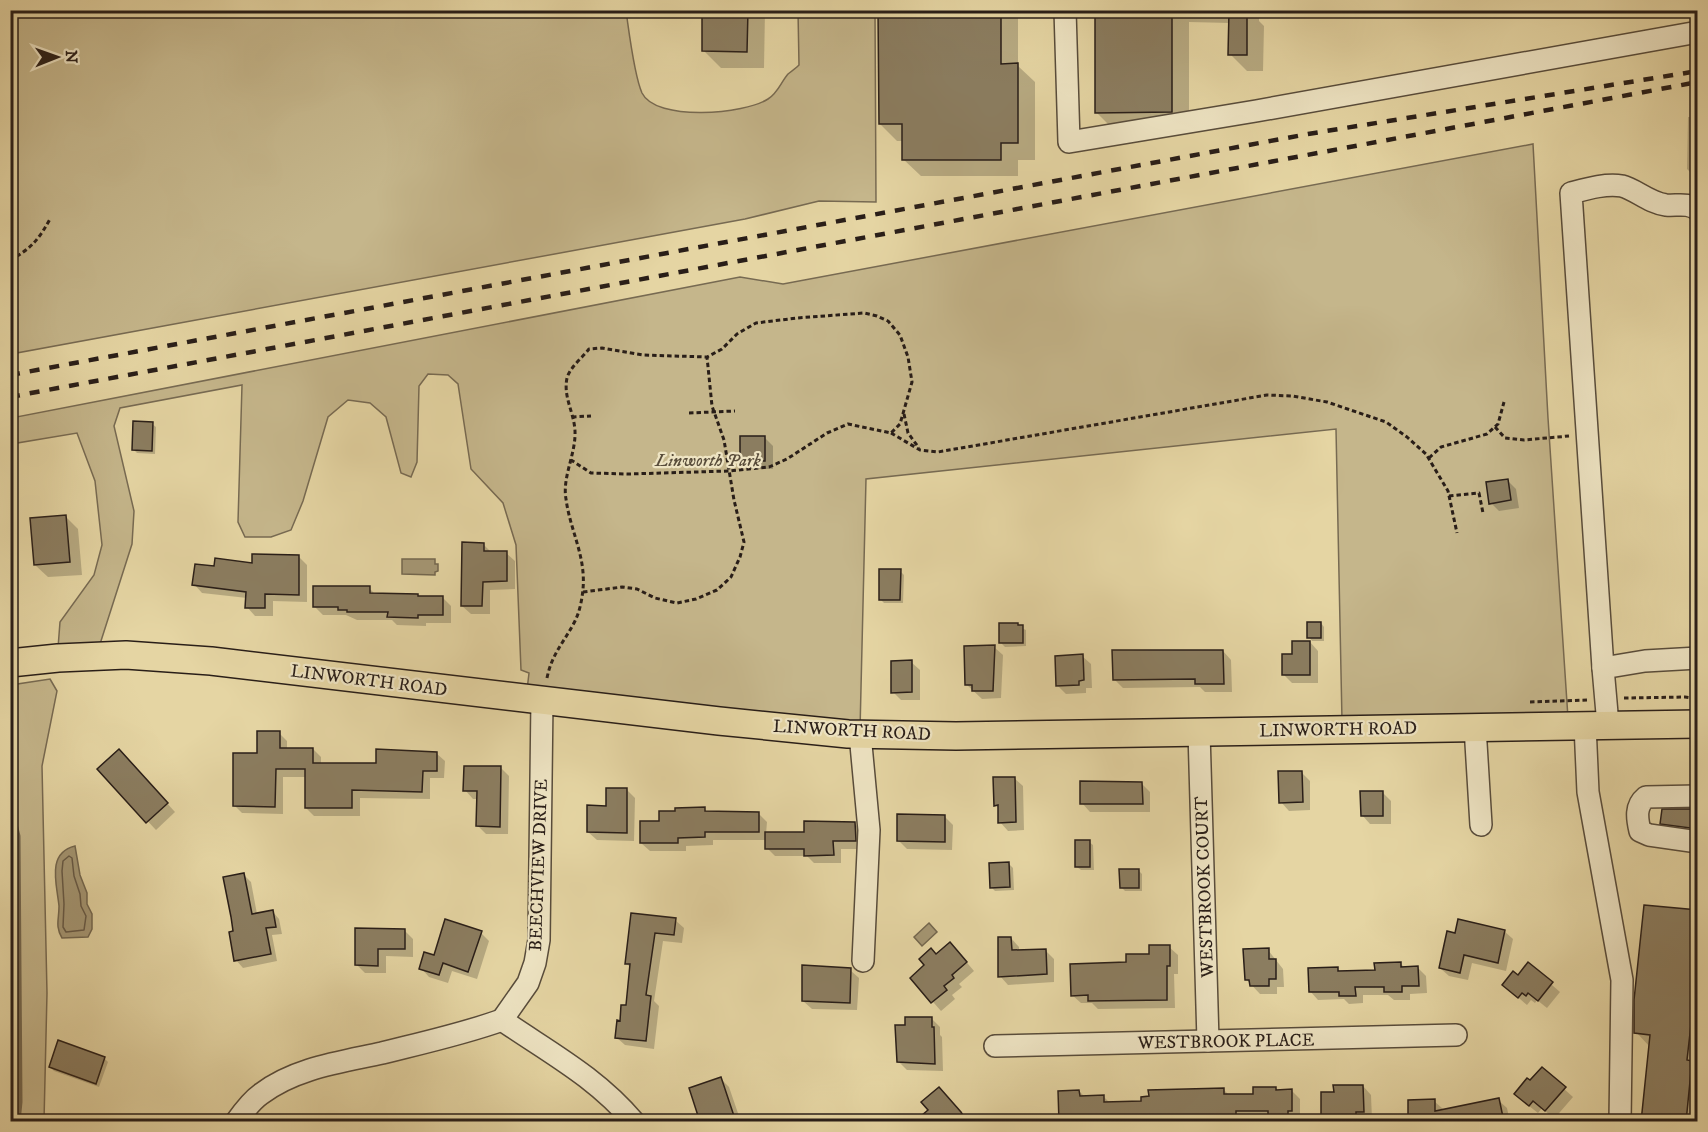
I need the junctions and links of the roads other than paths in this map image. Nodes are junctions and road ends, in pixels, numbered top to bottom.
1 (1065, 10) edge
2 (1698, 32) edge
3 (1697, 208) edge
4 (1698, 658) edge
5 (10, 663) edge
6 (1603, 668) junction
7 (542, 700) junction
8 (1698, 724) edge
9 (1597, 725) junction
10 (1475, 727) junction
11 (1199, 732) junction
12 (860, 734) junction
13 (1698, 796) edge
14 (1480, 825) dead end
15 (1698, 842) edge
16 (863, 961) dead end
17 (502, 1020) junction
18 (1456, 1035) dead end
19 (1208, 1041) junction
20 (995, 1046) dead end
21 (236, 1122) edge
22 (634, 1122) edge
23 (1620, 1122) edge

1 - 2 street
3 - 6 street
4 - 6 street
5 - 7 main road, LINWORTH ROAD
6 - 9 street
7 - 12 main road, LINWORTH ROAD
7 - 17 street, BEECHVIEW DRIVE
8 - 9 main road, LINWORTH ROAD
9 - 10 main road, LINWORTH ROAD
9 - 23 street
10 - 11 main road, LINWORTH ROAD
10 - 14 street
11 - 12 main road, LINWORTH ROAD
11 - 19 street, WESTBROOK COURT
12 - 16 street
13 - 15 street
17 - 21 street
17 - 22 street
18 - 19 street, WESTBROOK PLACE
19 - 20 street, WESTBROOK PLACE

